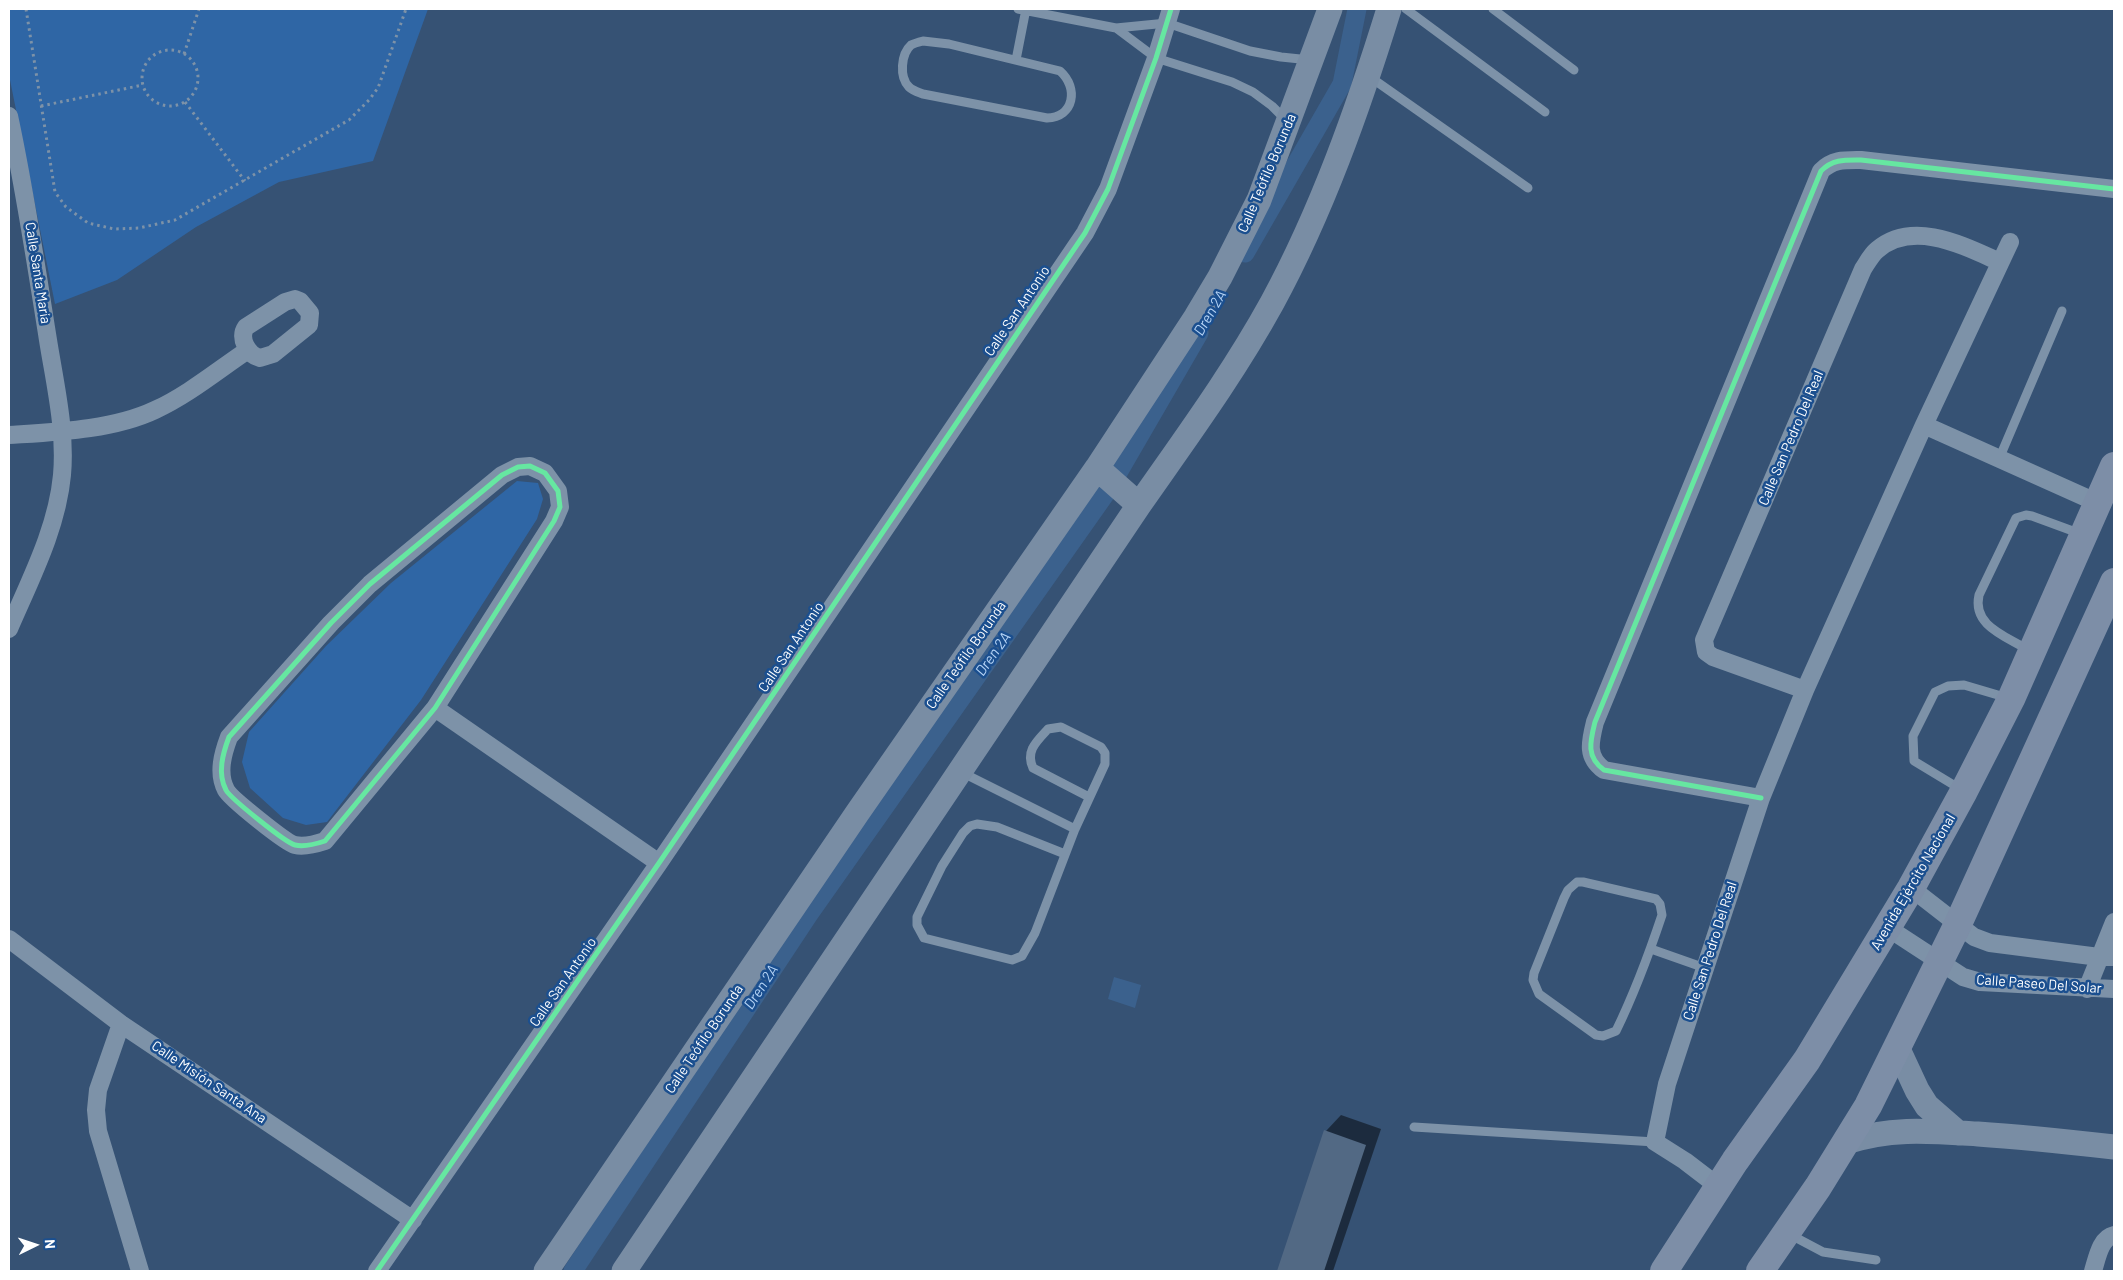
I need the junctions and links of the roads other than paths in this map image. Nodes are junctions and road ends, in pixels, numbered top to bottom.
1 (1023, 9) edge
2 (1330, 9) edge
3 (1389, 9) edge
4 (1406, 9) edge
5 (1493, 9) edge
6 (1169, 16) edge
7 (1116, 28) junction
8 (1156, 58) junction
9 (1016, 60) junction
10 (1313, 60) junction
11 (1574, 70) dead end
12 (1368, 75) junction
13 (1545, 112) dead end
14 (9, 116) edge
15 (1289, 122) junction
16 (1528, 188) dead end
17 (2114, 189) edge
18 (17, 191) edge
19 (2010, 242) dead end
20 (2000, 262) junction
21 (2062, 311) dead end
22 (248, 350) dead end
23 (1924, 426) junction
24 (62, 431) junction
25 (9, 435) edge
26 (1999, 459) junction
27 (2114, 466) edge
28 (1101, 472) junction
29 (1134, 501) junction
30 (2098, 503) junction
31 (2084, 535) junction
32 (2114, 582) edge
33 (9, 629) edge
34 (2032, 653) junction
35 (1805, 690) junction
36 (2011, 699) junction
37 (435, 708) junction
38 (961, 772) junction
39 (1964, 791) junction
40 (1089, 798) junction
41 (1761, 798) junction
42 (1075, 829) junction
43 (1065, 854) junction
44 (659, 863) junction
45 (1911, 888) junction
46 (2114, 922) edge
47 (1958, 924) junction
48 (1888, 928) junction
49 (9, 939) edge
50 (1651, 949) junction
51 (2107, 957) edge
52 (1939, 963) junction
53 (1705, 968) junction
54 (2087, 989) junction
55 (2114, 989) edge
56 (121, 1024) junction
57 (1897, 1047) junction
58 (1414, 1127) dead end
59 (1958, 1133) junction
60 (1654, 1142) junction
61 (1846, 1142) junction
62 (2114, 1147) edge
63 (1719, 1187) junction
64 (413, 1220) junction
65 (1787, 1232) junction
66 (2114, 1235) edge
67 (1876, 1260) dead end
68 (140, 1271) edge
69 (377, 1271) edge
70 (546, 1271) edge
71 (624, 1271) edge
72 (1664, 1271) edge
73 (1760, 1271) edge
74 (2093, 1271) edge

1 - 7 lane
1 - 9 lane
2 - 10 main road, Calle Teófilo Borunda
3 - 12 main road
4 - 13 lane
5 - 11 lane
6 - 7 lane
6 - 8 street, Calle San Antonio
6 - 10 lane
7 - 8 lane
8 - 15 lane
8 - 44 street, Calle San Antonio
9 - 9 lane
10 - 15 main road, Calle Teófilo Borunda
12 - 16 lane
12 - 29 main road
14 - 18 street, Calle Santa María
15 - 28 main road, Calle Teófilo Borunda
17 - 41 street
18 - 24 street, Calle Santa María
19 - 20 street, Calle San Pedro Del Real
20 - 23 street, Calle San Pedro Del Real
20 - 35 street, Calle San Pedro Del Real
21 - 26 lane
22 - 24 street
23 - 26 street
23 - 35 street, Calle San Pedro Del Real
24 - 25 street
24 - 33 street, Calle Santa María
26 - 30 street
27 - 30 main road, Avenida Ejército Nacional
28 - 29 main road
28 - 70 main road, Calle Teófilo Borunda
29 - 38 main road
30 - 31 main road, Avenida Ejército Nacional
31 - 34 main road, Avenida Ejército Nacional
31 - 34 lane
32 - 47 main road
34 - 36 main road, Avenida Ejército Nacional
35 - 41 street, Calle San Pedro Del Real
36 - 39 main road, Avenida Ejército Nacional
36 - 39 lane
37 - 37 street
37 - 44 street
38 - 42 lane
38 - 71 main road
39 - 45 main road, Avenida Ejército Nacional
40 - 40 lane
40 - 42 lane
41 - 53 street, Calle San Pedro Del Real
42 - 43 lane
43 - 43 lane
44 - 64 street, Calle San Antonio
45 - 47 street
45 - 48 main road, Avenida Ejército Nacional
46 - 51 street
47 - 51 street
47 - 52 main road
48 - 52 street, Calle Paseo Del Solar
48 - 63 main road, Avenida Ejército Nacional
49 - 56 street, Calle Misión Santa Ana
50 - 50 lane
50 - 53 lane
51 - 54 street
52 - 54 street, Calle Paseo Del Solar
52 - 57 main road
53 - 60 street, Calle San Pedro Del Real
54 - 55 street, Calle Paseo Del Solar
56 - 64 street, Calle Misión Santa Ana
56 - 68 street
57 - 59 main road
57 - 61 main road
58 - 60 lane
59 - 61 main road
59 - 62 main road
60 - 63 street
61 - 65 main road
63 - 72 main road, Avenida Ejército Nacional
64 - 69 street, Calle San Antonio
65 - 67 lane
65 - 73 main road
66 - 74 street

